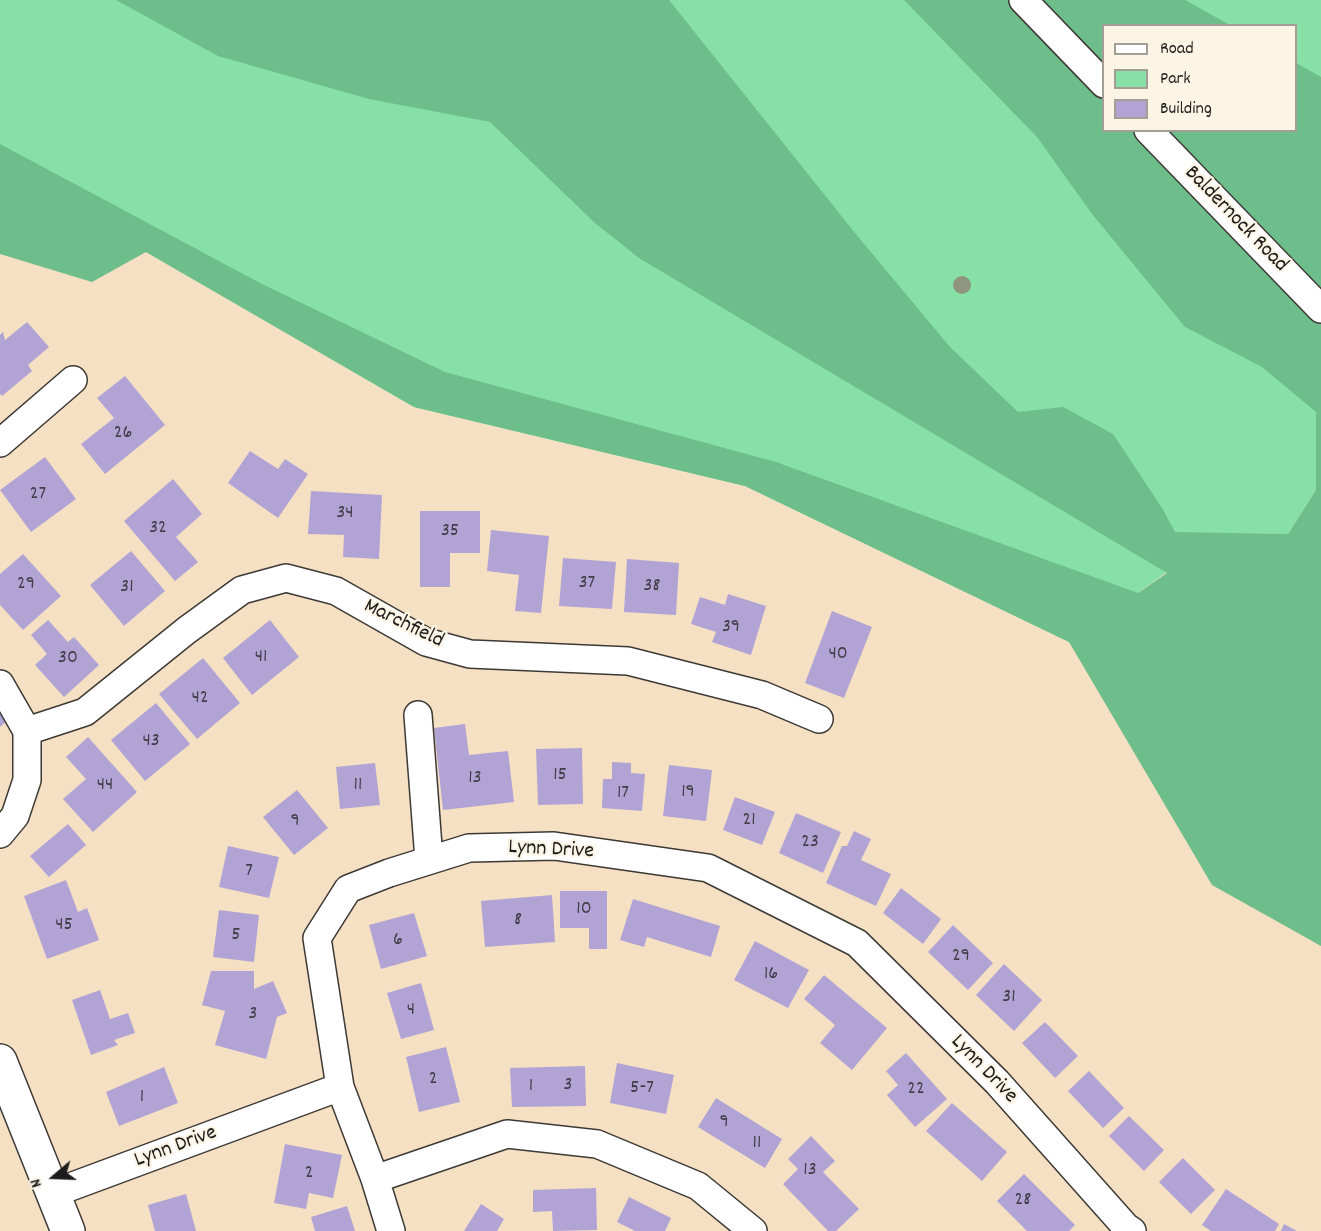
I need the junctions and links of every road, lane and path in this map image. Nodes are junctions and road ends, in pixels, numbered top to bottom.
1 (1023, 0) edge
2 (1102, 82) edge
3 (1150, 132) edge
4 (1321, 309) edge
5 (74, 380) dead end
6 (0, 442) edge
7 (0, 684) edge
8 (418, 715) dead end
9 (819, 719) dead end
10 (27, 730) junction
11 (0, 834) edge
12 (429, 860) junction
13 (0, 1061) edge
14 (340, 1087) junction
15 (375, 1179) junction
16 (54, 1193) junction
17 (68, 1231) edge
18 (391, 1231) edge
19 (753, 1231) edge
20 (1132, 1231) edge

1 - 2 street
3 - 4 street, Baldernock Road
5 - 6 street
7 - 10 street
8 - 12 street
9 - 10 street, Marchfield
10 - 11 street
12 - 14 street, Lynn Drive
12 - 20 street, Lynn Drive
13 - 16 main road
14 - 15 street
14 - 16 street, Lynn Drive
15 - 18 street
15 - 19 street
16 - 17 main road

